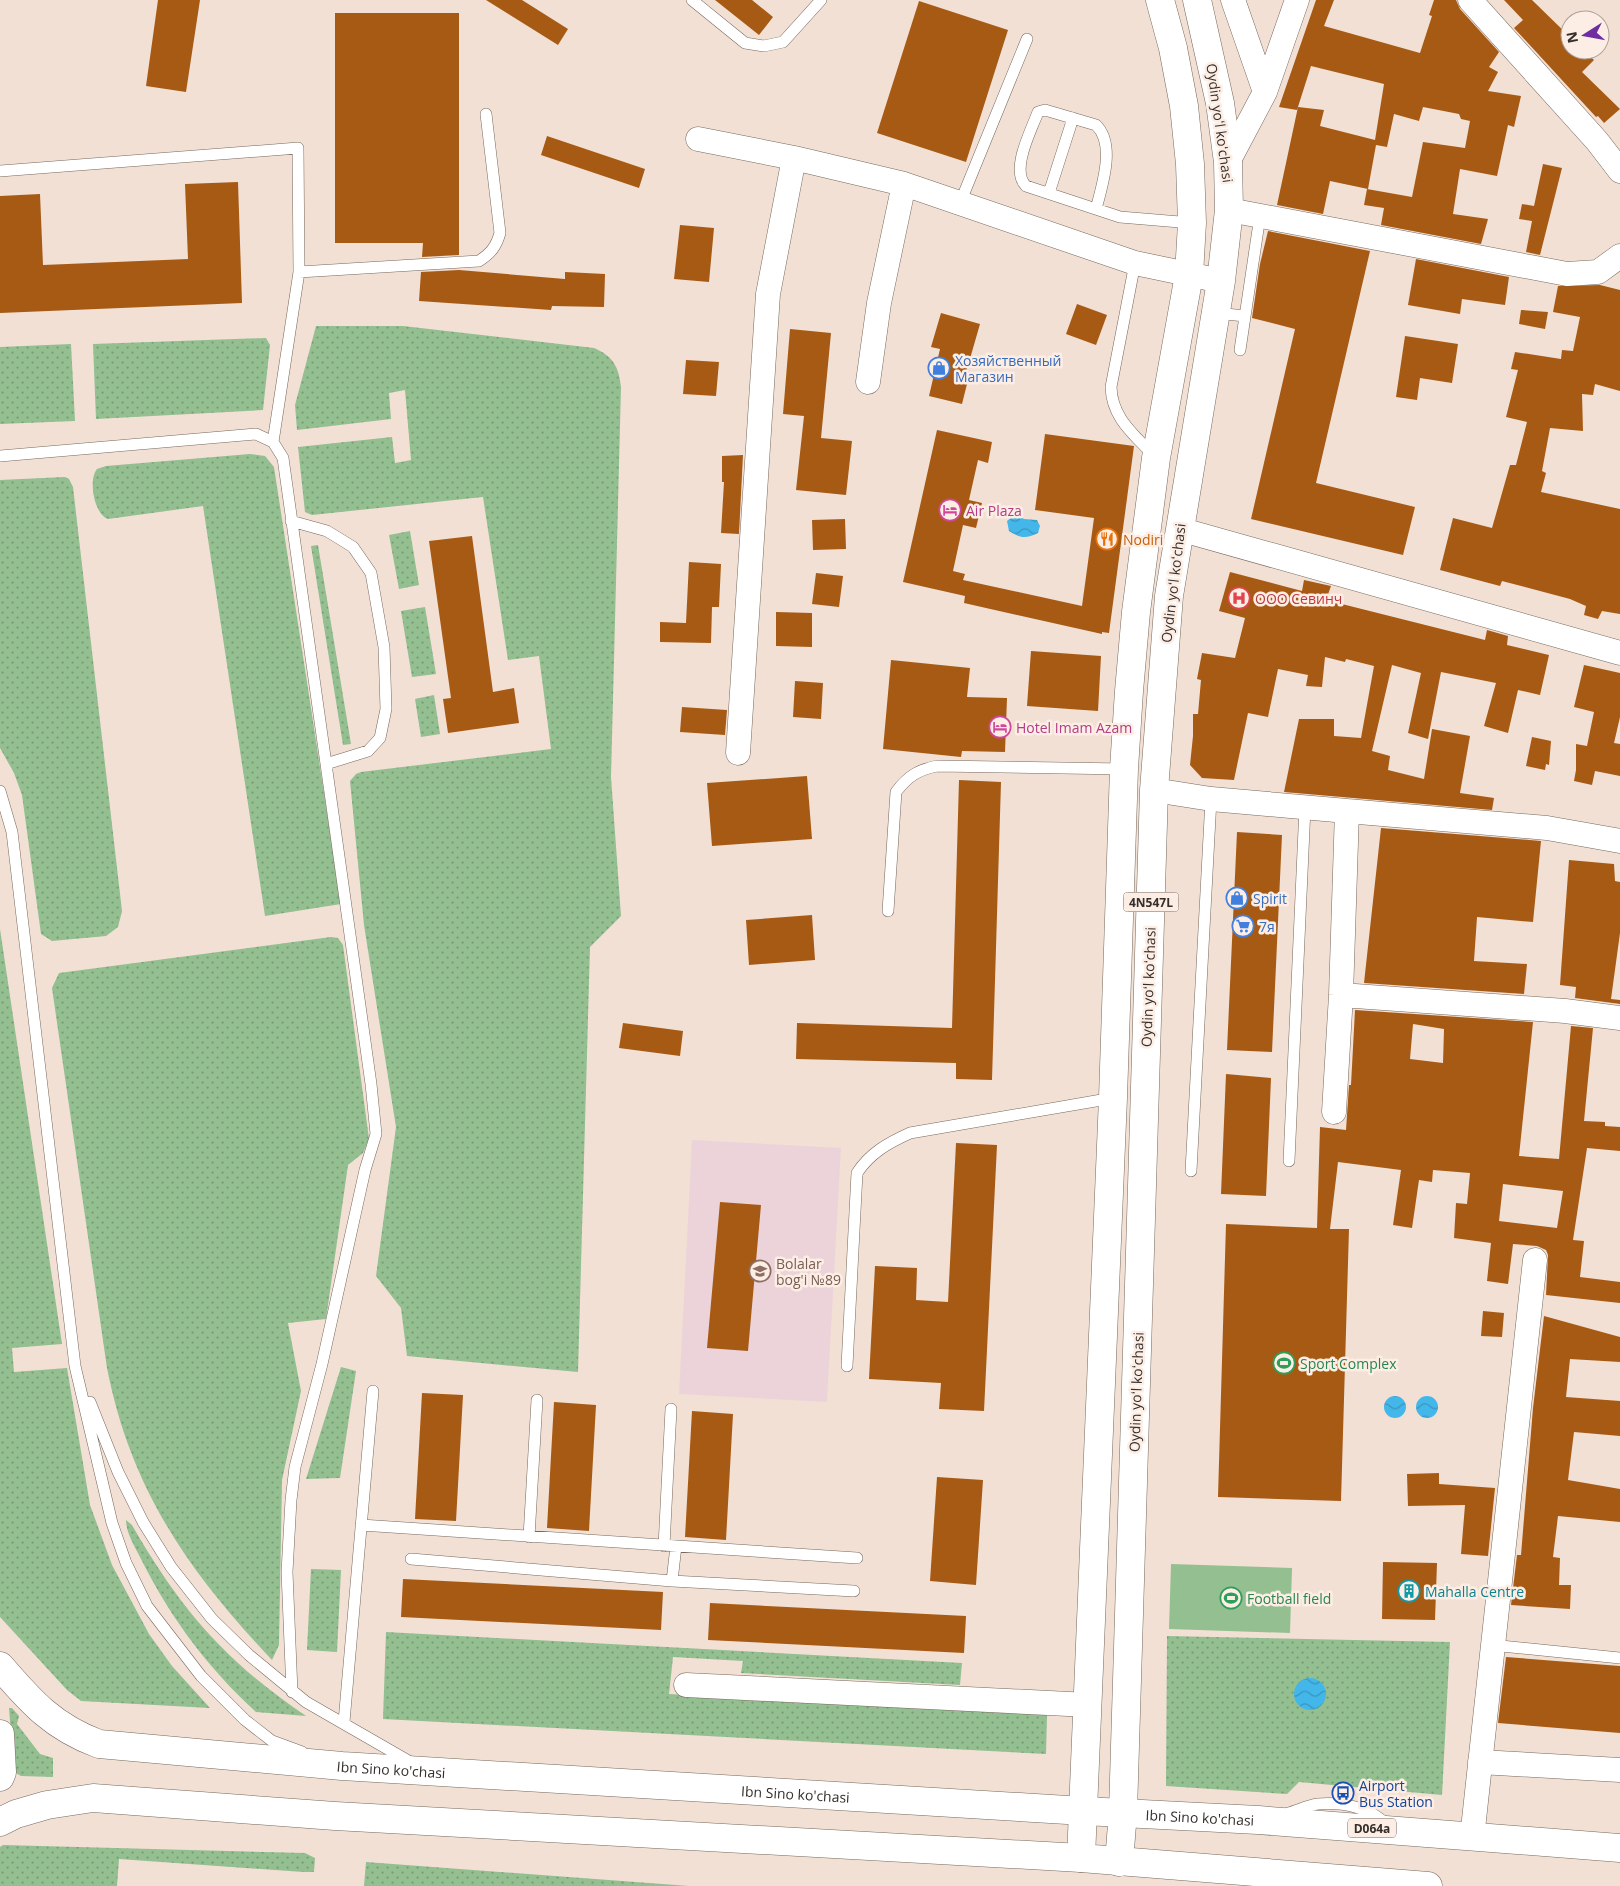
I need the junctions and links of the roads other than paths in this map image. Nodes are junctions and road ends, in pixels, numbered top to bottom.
1 (692, 0) edge
2 (821, 0) edge
3 (1160, 0) edge
4 (1197, 0) edge
5 (1233, 0) edge
6 (1297, 0) edge
7 (1470, 0) edge
8 (1027, 39) dead end
9 (1265, 92) junction
10 (486, 114) dead end
11 (1073, 118) junction
12 (698, 139) dead end
13 (794, 158) junction
14 (1228, 162) junction
15 (0, 171) edge
16 (1620, 172) edge
17 (904, 184) junction
18 (1049, 193) junction
19 (960, 203) junction
20 (1096, 209) junction
21 (1229, 210) junction
22 (1260, 216) junction
23 (1192, 223) junction
24 (1620, 256) edge
25 (1135, 263) junction
26 (299, 272) junction
27 (1189, 275) junction
28 (1221, 281) junction
29 (1216, 313) junction
30 (1245, 316) junction
31 (1240, 350) dead end
32 (868, 382) dead end
33 (273, 442) junction
34 (0, 456) edge
35 (1156, 458) junction
36 (291, 521) junction
37 (1179, 529) junction
38 (1620, 653) edge
39 (738, 753) dead end
40 (326, 764) junction
41 (1124, 769) junction
42 (1154, 790) junction
43 (0, 791) edge
44 (1211, 799) junction
45 (1305, 807) junction
46 (1347, 811) junction
47 (1620, 841) edge
48 (888, 911) dead end
49 (1341, 995) junction
50 (1620, 1018) edge
51 (1113, 1098) junction
52 (1334, 1112) dead end
53 (1289, 1161) dead end
54 (1191, 1171) dead end
55 (1534, 1260) dead end
56 (75, 1366) junction
57 (846, 1366) dead end
58 (373, 1391) dead end
59 (537, 1400) dead end
60 (671, 1409) dead end
61 (361, 1525) junction
62 (529, 1537) junction
63 (670, 1546) junction
64 (857, 1558) dead end
65 (411, 1559) dead end
66 (672, 1581) junction
67 (854, 1591) dead end
68 (1492, 1645) junction
69 (1620, 1658) edge
70 (0, 1666) edge
71 (686, 1686) dead end
72 (292, 1692) junction
73 (1089, 1705) junction
74 (344, 1722) junction
75 (0, 1734) edge
76 (1480, 1762) junction
77 (342, 1766) junction
78 (1620, 1770) edge
79 (426, 1771) junction
80 (0, 1777) edge
81 (1084, 1811) junction
82 (1124, 1812) junction
83 (0, 1822) edge
84 (1472, 1838) junction
85 (1620, 1848) edge
86 (1082, 1858) junction
87 (1119, 1862) junction
88 (1410, 1885) edge

1 - 2 lane
3 - 23 main road, 4N547L
4 - 14 main road, Oydin yoʻl koʻchasi / 4N547L
5 - 9 street
6 - 9 street
7 - 16 street
8 - 19 lane
9 - 14 street
10 - 26 lane
11 - 18 lane
11 - 18 lane
11 - 20 lane
12 - 13 street
13 - 17 street
13 - 39 street
14 - 21 main road, Oydin yoʻl koʻchasi / 4N547L
15 - 26 lane
17 - 19 street
17 - 32 street
18 - 20 lane
19 - 25 street
20 - 23 lane
21 - 22 street
21 - 28 main road, Oydin yoʻl koʻchasi / 4N547L
22 - 24 street
22 - 30 lane
23 - 27 main road, 4N547L
25 - 27 street
25 - 35 lane
26 - 33 lane
27 - 28 street
27 - 35 main road, 4N547L
28 - 29 main road, Oydin yoʻl koʻchasi / 4N547L
29 - 30 lane
29 - 37 main road, Oydin yoʻl koʻchasi / 4N547L
30 - 31 lane
33 - 34 lane
33 - 36 lane
35 - 41 main road, 4N547L
36 - 40 lane
36 - 40 lane
37 - 38 street
37 - 42 main road, Oydin yoʻl koʻchasi / 4N547L
40 - 72 lane
41 - 48 lane
41 - 51 main road, 4N547L
42 - 44 street
42 - 82 main road, Oydin yoʻl koʻchasi / 4N547L
43 - 56 lane
44 - 45 street
44 - 54 lane
45 - 46 street
45 - 53 lane
46 - 47 street
46 - 49 street
49 - 50 street
49 - 52 street
51 - 57 lane
51 - 73 main road, 4N547L
55 - 68 street
56 - 72 lane
56 - 77 lane
58 - 61 lane
59 - 62 lane
60 - 63 lane
61 - 62 lane
61 - 74 lane
62 - 63 lane
63 - 64 lane
63 - 66 lane
65 - 66 lane
66 - 67 lane
68 - 69 lane
68 - 76 street
70 - 77 main road, Ibn Sino ko'chasi / D064a
71 - 73 street
72 - 74 lane
73 - 81 main road, 4N547L
74 - 79 lane
75 - 80 main road
76 - 78 street
76 - 84 street
77 - 79 main road, Ibn Sino ko'chasi / D064a
79 - 81 main road, Ibn Sino ko'chasi / D064a
81 - 82 main road, Ibn Sino ko'chasi / D064a
81 - 86 main road, 4N547L
82 - 84 main road, Ibn Sino ko'chasi / D064a
82 - 87 main road, Oydin yoʻl koʻchasi
83 - 86 main road
84 - 85 main road, Ibn Sino ko'chasi / D064a
86 - 87 main road
87 - 88 main road

